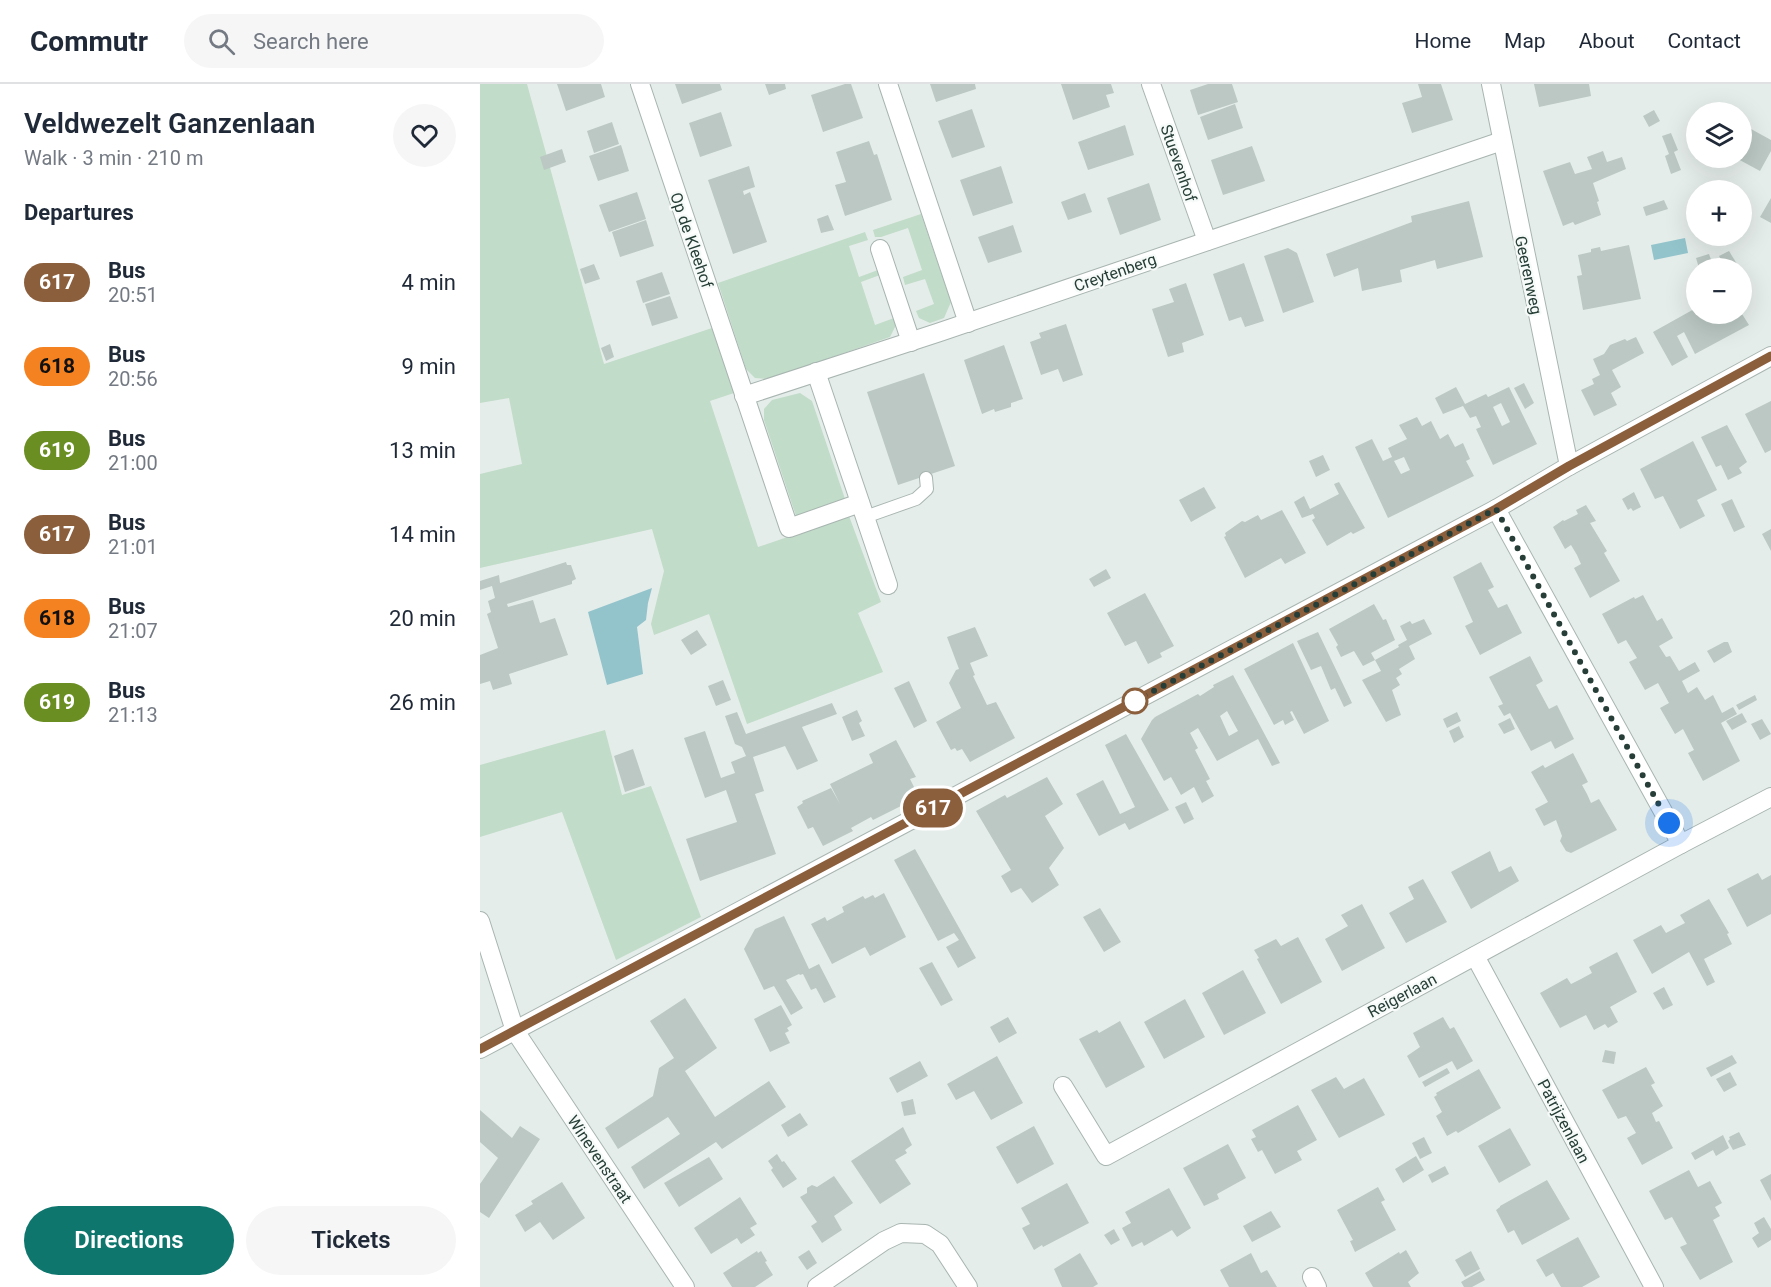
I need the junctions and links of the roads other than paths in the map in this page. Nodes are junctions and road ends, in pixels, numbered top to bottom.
1 (640, 84) edge
2 (888, 84) edge
3 (1151, 84) edge
4 (1491, 84) edge
5 (1502, 141) junction
6 (1207, 241) junction
7 (880, 249) dead end
8 (968, 323) junction
9 (912, 342) junction
10 (1771, 356) edge
11 (816, 372) junction
12 (744, 396) junction
13 (1569, 466) junction
14 (926, 478) dead end
15 (1496, 509) junction
16 (863, 510) junction
17 (888, 585) dead end
18 (1771, 797) edge
19 (1681, 844) junction
20 (480, 921) edge
21 (1475, 956) junction
22 (515, 1031) junction
23 (480, 1049) edge
24 (1063, 1086) dead end
25 (684, 1287) edge
26 (817, 1287) edge
27 (968, 1287) edge
28 (1654, 1287) edge

1 - 12 street, Op de Kleehof
2 - 8 street
3 - 6 street, Stuevenhof
4 - 5 street, Geerenweg
5 - 6 street, Creytenberg
5 - 13 street, Geerenweg
6 - 8 street, Creytenberg
7 - 9 street
8 - 9 street
9 - 11 street
10 - 13 street
11 - 12 street
11 - 16 street
12 - 16 street, Op de Kleehof
13 - 15 street
14 - 16 lane
15 - 19 street
15 - 22 street
16 - 17 street
18 - 19 street, Reigerlaan
19 - 21 street, Reigerlaan
20 - 22 street, Winevenstraat
21 - 24 street, Reigerlaan
21 - 28 street, Patrijzenlaan
22 - 23 street
22 - 25 street, Winevenstraat
26 - 27 street

